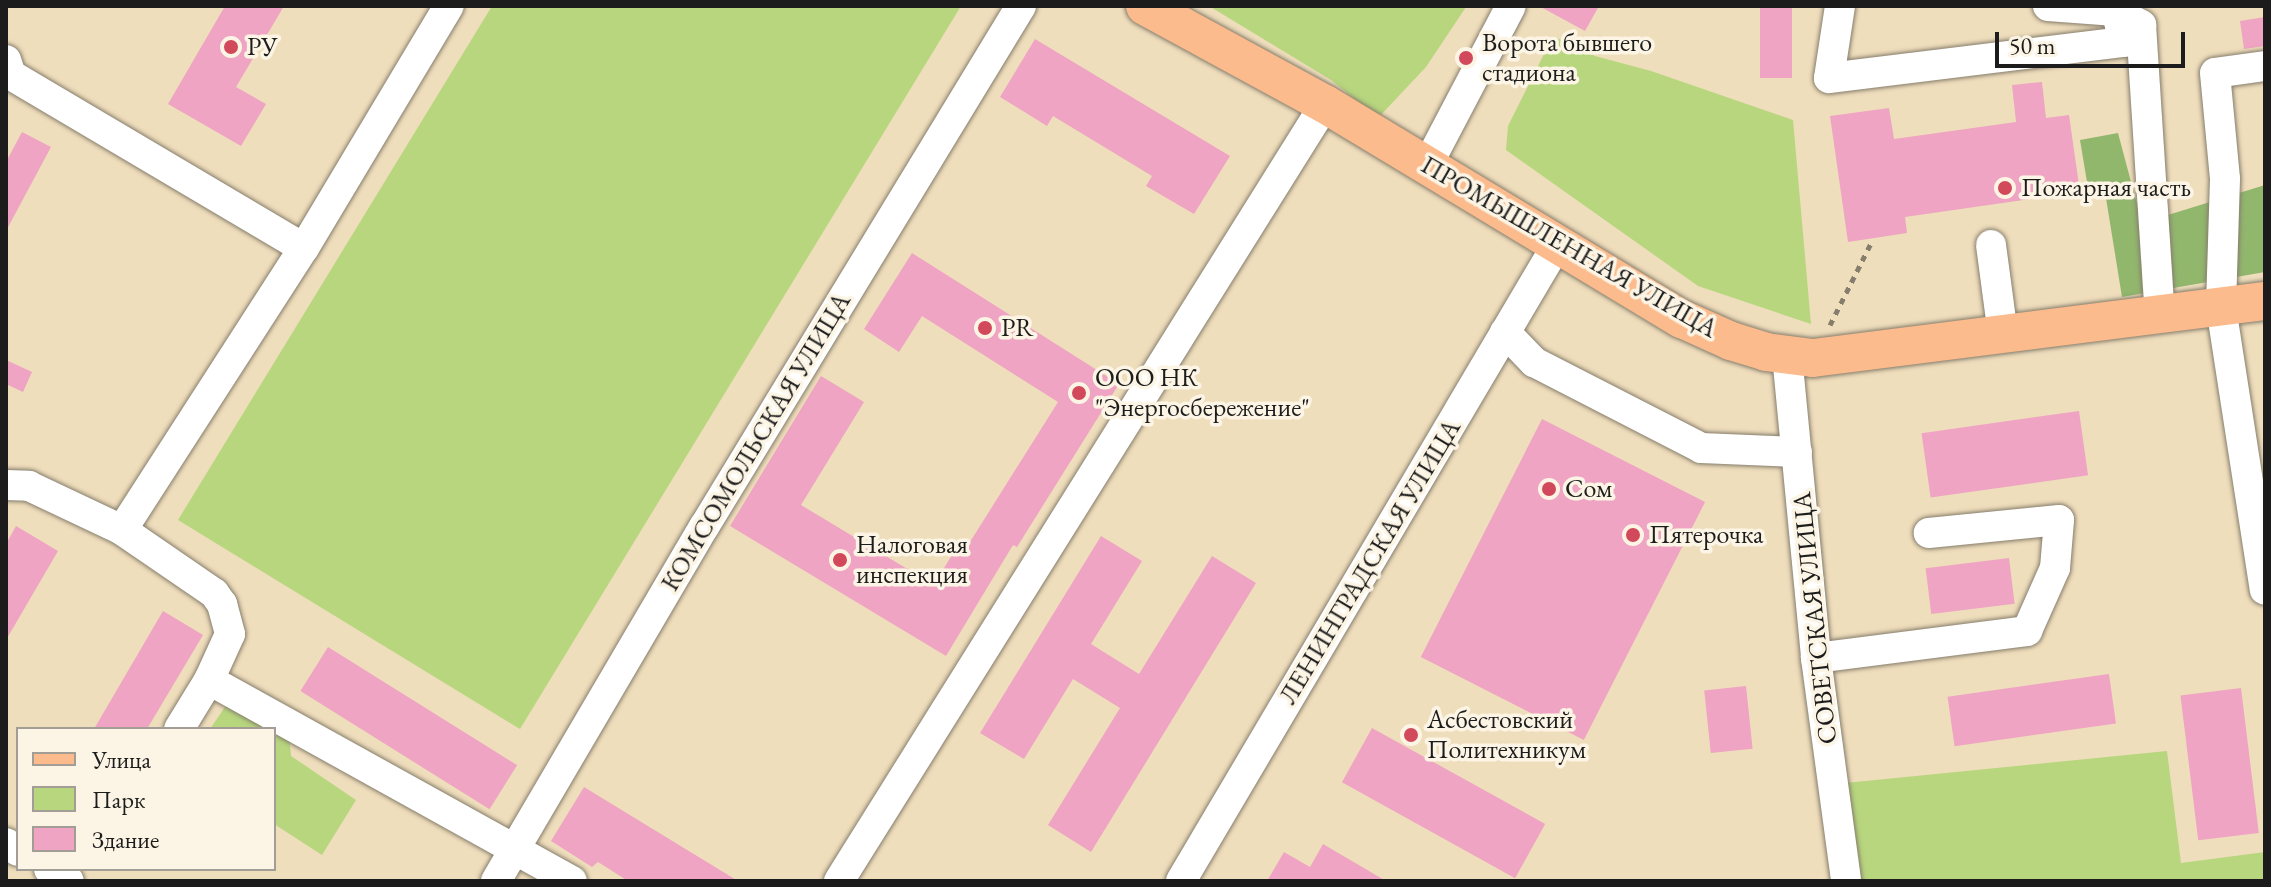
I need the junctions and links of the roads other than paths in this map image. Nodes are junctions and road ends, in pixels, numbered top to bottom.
1 (449, 6) edge
2 (1021, 6) edge
3 (1145, 6) edge
4 (1511, 6) edge
5 (1840, 6) edge
6 (2048, 6) edge
7 (2116, 11) junction
8 (6, 60) edge
9 (2265, 66) edge
10 (1325, 104) junction
11 (1428, 164) junction
12 (1558, 243) junction
13 (1991, 245) dead end
14 (304, 248) junction
15 (2265, 301) edge
16 (2221, 307) junction
17 (2160, 315) junction
18 (1505, 332) junction
19 (2003, 335) junction
20 (1800, 356) junction
21 (1797, 452) junction
22 (6, 485) edge
23 (122, 530) junction
24 (1929, 533) dead end
25 (2265, 590) edge
26 (1816, 658) junction
27 (209, 680) junction
28 (180, 727) edge
29 (515, 847) junction
30 (496, 881) edge
31 (572, 881) edge
32 (839, 881) edge
33 (1181, 881) edge
34 (1846, 881) edge

1 - 14 street
2 - 29 street, КОМСОМОЛЬСКАЯ УЛИЦА
3 - 10 main road, ПРОМЫШЛЕННАЯ УЛИЦА
4 - 11 street
5 - 7 street
6 - 7 street
7 - 17 street
8 - 14 street
9 - 16 street
10 - 11 main road, ПРОМЫШЛЕННАЯ УЛИЦА
10 - 32 street
11 - 12 main road, ПРОМЫШЛЕННАЯ УЛИЦА
12 - 18 street, ЛЕНИНГРАДСКАЯ УЛИЦА
12 - 20 main road, ПРОМЫШЛЕННАЯ УЛИЦА
13 - 19 street
14 - 23 street
15 - 16 main road, ПРОМЫШЛЕННАЯ УЛИЦА
16 - 17 main road, ПРОМЫШЛЕННАЯ УЛИЦА
16 - 25 street
17 - 19 main road, ПРОМЫШЛЕННАЯ УЛИЦА
18 - 21 street
18 - 33 street, ЛЕНИНГРАДСКАЯ УЛИЦА
19 - 20 main road, ПРОМЫШЛЕННАЯ УЛИЦА
20 - 21 street, СОВЕТСКАЯ УЛИЦА
21 - 26 street, СОВЕТСКАЯ УЛИЦА
22 - 23 street
23 - 27 street
24 - 26 street
26 - 34 street, СОВЕТСКАЯ УЛИЦА
27 - 28 street
27 - 29 street
29 - 30 street, КОМСОМОЛЬСКАЯ УЛИЦА
29 - 31 street

